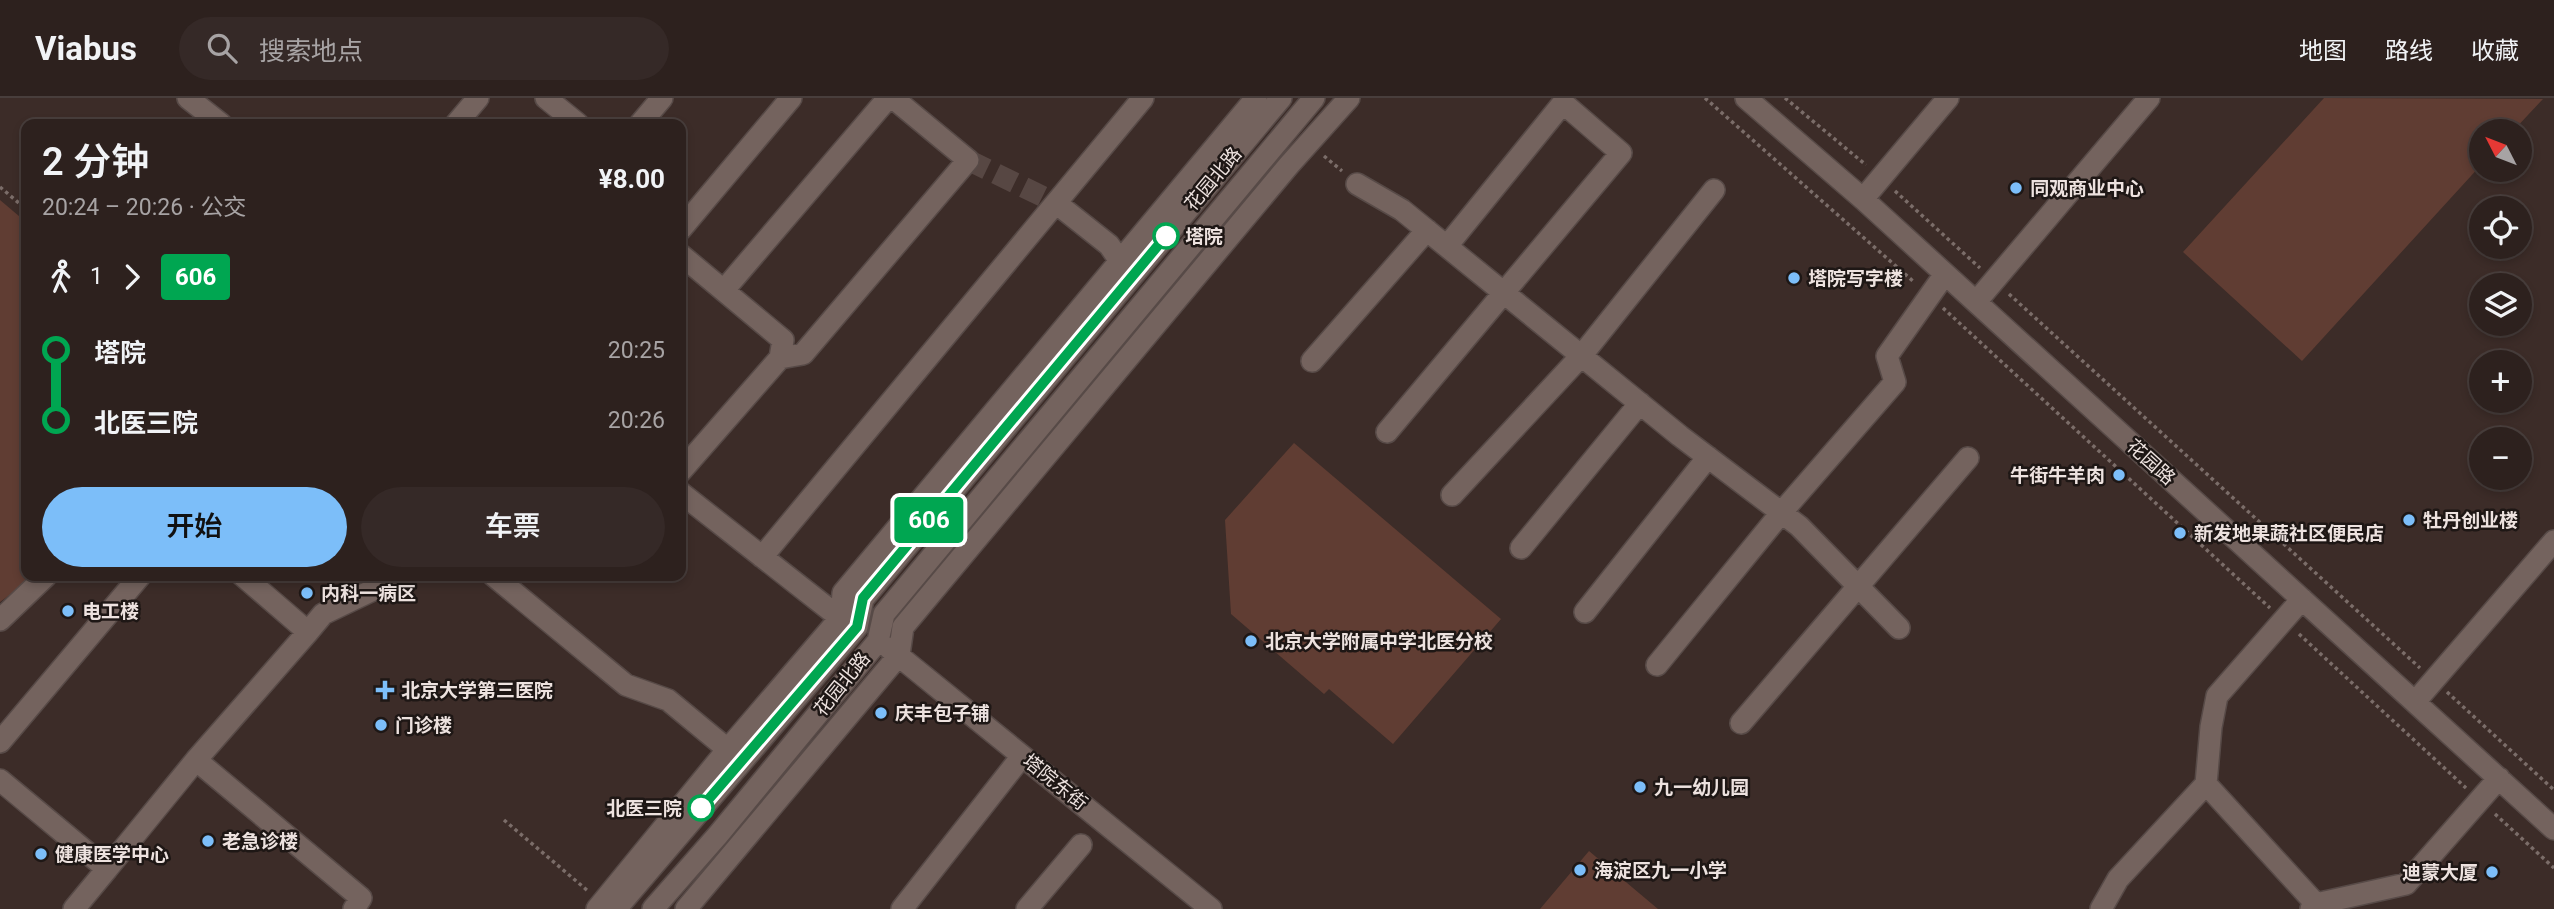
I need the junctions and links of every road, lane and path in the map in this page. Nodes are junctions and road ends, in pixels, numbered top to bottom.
1 (188, 98) edge
2 (478, 98) edge
3 (547, 98) edge
4 (662, 98) edge
5 (791, 98) edge
6 (891, 98) edge
7 (1143, 98) edge
8 (1256, 98) edge
9 (1281, 98) edge
10 (1314, 98) edge
11 (1349, 98) edge
12 (1705, 98) edge
13 (1746, 98) edge
14 (1785, 98) edge
15 (1948, 98) edge
16 (2149, 98) edge
17 (215, 119) edge
18 (460, 119) edge
19 (572, 119) edge
20 (644, 119) edge
21 (1882, 178) junction
22 (1357, 184) dead end
23 (0, 187) edge
24 (1714, 190) dead end
25 (1863, 199) junction
26 (1056, 203) junction
27 (21, 205) edge
28 (686, 217) edge
29 (1427, 230) junction
30 (1447, 246) junction
31 (686, 259) edge
32 (1128, 267) junction
33 (1945, 274) junction
34 (1994, 281) junction
35 (723, 290) junction
36 (1505, 293) junction
37 (1930, 296) junction
38 (1976, 302) junction
39 (1582, 355) junction
40 (780, 358) junction
41 (1312, 361) dead end
42 (1640, 403) junction
43 (1387, 432) dead end
44 (1708, 457) junction
45 (1968, 458) dead end
46 (686, 465) edge
47 (1452, 495) dead end
48 (686, 497) edge
49 (1782, 513) junction
50 (2554, 541) edge
51 (1521, 548) dead end
52 (762, 557) junction
53 (41, 581) edge
54 (136, 581) edge
55 (249, 581) edge
56 (392, 581) edge
57 (500, 581) edge
58 (1858, 586) junction
59 (2302, 599) junction
60 (1585, 612) dead end
61 (0, 620) edge
62 (2283, 620) junction
63 (849, 622) junction
64 (1899, 628) dead end
65 (309, 632) junction
66 (878, 641) junction
67 (899, 655) junction
68 (1657, 665) dead end
69 (2433, 680) junction
70 (2414, 702) junction
71 (1741, 723) dead end
72 (0, 742) edge
73 (734, 755) junction
74 (1022, 756) junction
75 (196, 761) junction
76 (2499, 778) junction
77 (0, 780) edge
78 (2206, 784) junction
79 (2554, 790) edge
80 (2480, 800) junction
81 (504, 820) dead end
82 (2552, 822) edge
83 (1081, 845) dead end
84 (2554, 868) edge
85 (107, 869) junction
86 (2314, 906) edge
87 (605, 907) edge
88 (660, 907) edge
89 (907, 908) edge
90 (74, 909) edge
91 (354, 909) edge
92 (686, 909) edge
93 (1027, 909) edge
94 (1211, 909) edge
95 (2101, 909) edge

1 - 17 street
2 - 18 street
3 - 19 street
4 - 20 street
5 - 28 street
6 - 35 street
6 - 40 street
7 - 26 street
8 - 32 street
9 - 32 street, 花园北路
10 - 66 street, 花园北路
11 - 67 street
12 - 37 path
13 - 25 street, 花园路
14 - 21 path
15 - 21 street
16 - 34 street
21 - 25 street
21 - 34 path
22 - 29 street
23 - 27 path
24 - 39 street
25 - 33 street, 花园路
26 - 32 street
26 - 52 street
29 - 30 street
29 - 41 street
30 - 36 street
30 - 36 street
31 - 35 street
32 - 63 street
33 - 37 street
33 - 38 street, 花园路
34 - 38 street
34 - 69 path
35 - 40 street
36 - 39 street
36 - 43 street
37 - 49 street
37 - 62 path
38 - 59 street, 花园路
39 - 42 street
39 - 47 street
40 - 46 street
42 - 44 street
42 - 51 street
44 - 49 street
44 - 60 street
45 - 58 street
48 - 52 street, 塔院东街
49 - 58 street
49 - 68 street
50 - 69 street
52 - 63 street, 塔院东街
53 - 61 street
54 - 72 street
55 - 65 street
56 - 65 street
57 - 73 street
58 - 64 street
58 - 71 street
59 - 62 street
59 - 70 street, 花园路
62 - 78 street
62 - 80 path
63 - 66 street, 塔院东街
63 - 73 street
65 - 75 street
66 - 67 street, 塔院东街
66 - 88 street, 花园北路
67 - 74 street, 塔院东街
67 - 92 street
69 - 70 street
69 - 79 path
70 - 76 street, 花园路
73 - 87 street
74 - 89 street
74 - 94 street, 塔院东街
75 - 85 street
75 - 91 street
76 - 80 street
76 - 82 street, 花园路
77 - 85 street
78 - 86 street
78 - 95 street
80 - 84 path
80 - 86 street
81 - 87 path
83 - 93 street
85 - 90 street

